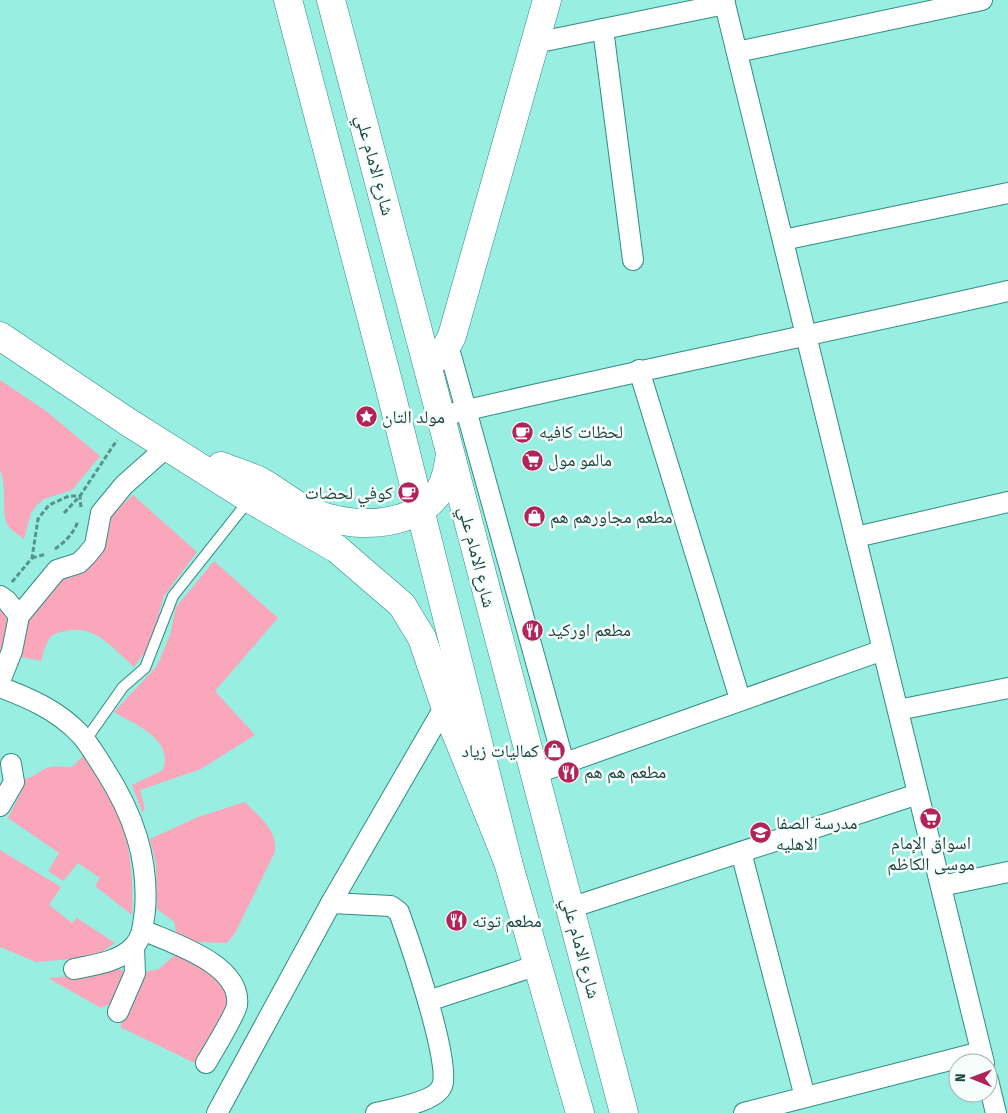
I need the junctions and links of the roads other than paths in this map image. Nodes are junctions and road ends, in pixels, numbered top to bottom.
1 (288, 0) edge
2 (331, 0) edge
3 (547, 0) edge
4 (982, 0) edge
5 (725, 2) edge
6 (603, 29) junction
7 (535, 43) junction
8 (737, 52) junction
9 (1008, 193) edge
10 (783, 240) junction
11 (632, 260) dead end
12 (1008, 291) edge
13 (0, 336) edge
14 (807, 336) junction
15 (448, 345) junction
16 (428, 364) junction
17 (638, 370) junction
18 (453, 413) junction
19 (168, 446) junction
20 (450, 452) junction
21 (250, 499) junction
22 (1008, 502) edge
23 (420, 511) junction
24 (856, 537) junction
25 (0, 596) edge
26 (19, 616) junction
27 (493, 618) junction
28 (449, 626) junction
29 (883, 650) junction
30 (0, 681) edge
31 (0, 687) edge
32 (1008, 688) edge
33 (740, 699) junction
34 (445, 706) junction
35 (898, 710) junction
36 (85, 741) junction
37 (564, 763) junction
38 (11, 764) dead end
39 (534, 774) junction
40 (918, 794) junction
41 (0, 806) edge
42 (741, 852) junction
43 (508, 862) junction
44 (1008, 872) edge
45 (941, 886) junction
46 (332, 903) junction
47 (570, 908) junction
48 (138, 938) junction
49 (538, 965) junction
50 (74, 969) dead end
51 (428, 1001) junction
52 (118, 1012) dead end
53 (981, 1053) edge
54 (206, 1063) dead end
55 (948, 1065) edge
56 (229, 1093) junction
57 (805, 1097) junction
58 (217, 1113) edge
59 (233, 1113) edge
60 (376, 1113) edge
61 (580, 1113) edge
62 (624, 1113) edge
63 (744, 1113) edge

1 - 23 main road
2 - 16 main road, شارع الامام علي
3 - 7 main road
4 - 8 street
5 - 6 street
5 - 8 street
6 - 7 street
6 - 11 street
7 - 15 main road
8 - 10 street
9 - 10 street
10 - 14 street
12 - 14 street
13 - 19 main road
14 - 17 street
14 - 24 street
15 - 16 main road
15 - 18 street
16 - 18 main road, شارع الامام علي
17 - 18 street
17 - 33 street
18 - 20 main road, شارع الامام علي
18 - 37 street
19 - 21 main road
19 - 23 main road
19 - 26 street
20 - 23 main road
20 - 27 main road, شارع الامام علي
21 - 34 main road
21 - 36 lane
22 - 24 street
23 - 28 main road
24 - 29 street
25 - 26 street
26 - 30 street
27 - 28 main road
27 - 39 main road, شارع الامام علي
28 - 43 main road
29 - 33 street
29 - 35 street
31 - 36 street
32 - 35 street
33 - 37 street
34 - 43 main road
34 - 46 street
35 - 40 street
36 - 48 street
37 - 39 street
38 - 41 street
39 - 47 main road, شارع الامام علي
40 - 42 street
40 - 45 street
42 - 47 street
42 - 57 street
43 - 49 main road
44 - 45 street
45 - 53 street
46 - 51 street
46 - 56 street
47 - 62 main road, شارع الامام علي
48 - 50 street
48 - 52 street
48 - 54 street
49 - 51 street
49 - 61 main road
51 - 60 street
55 - 57 street
56 - 58 street
56 - 59 street
57 - 63 street

